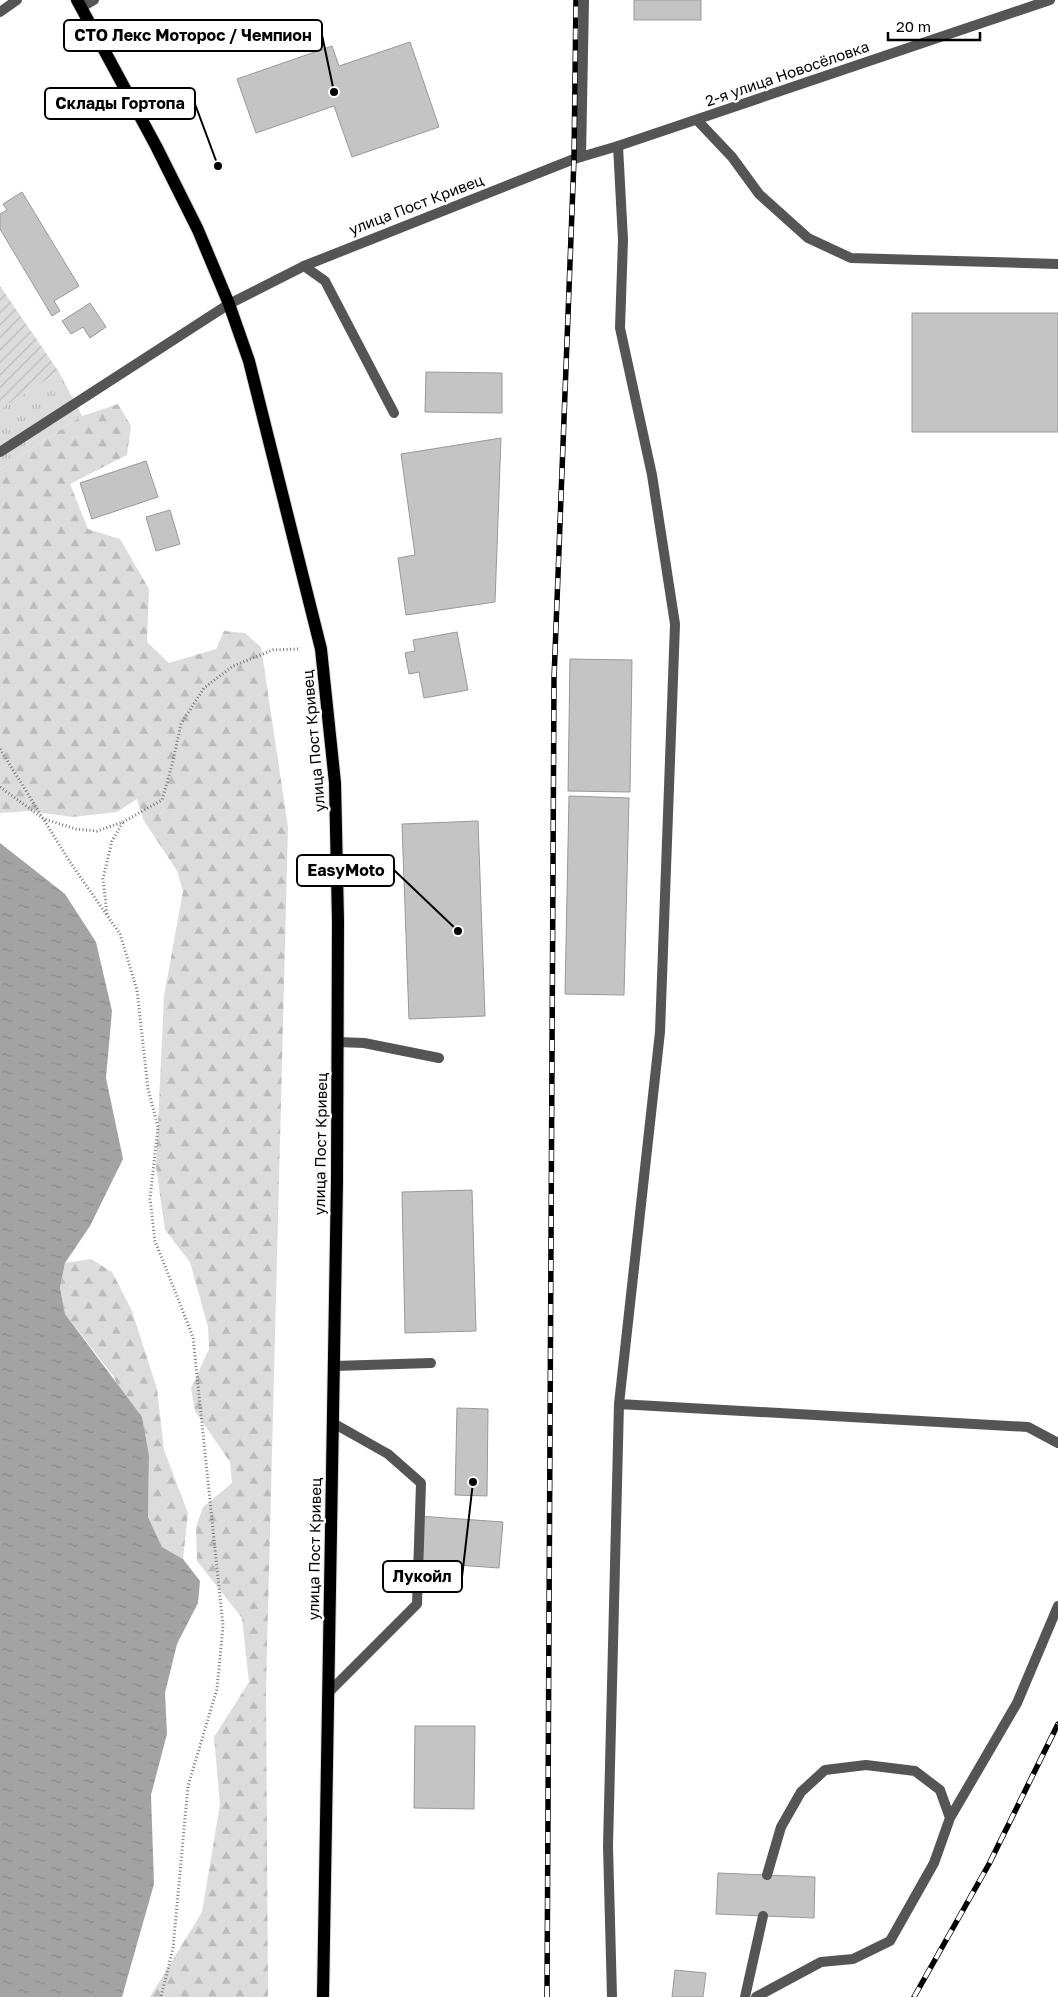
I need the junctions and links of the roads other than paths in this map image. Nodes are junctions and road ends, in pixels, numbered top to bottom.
1 (17, 0) edge
2 (94, 0) edge
3 (584, 0) edge
4 (1050, 0) edge
5 (80, 4) edge
6 (0, 12) edge
7 (698, 120) junction
8 (618, 146) junction
9 (581, 158) junction
10 (1058, 264) edge
11 (304, 266) junction
12 (230, 304) junction
13 (394, 413) dead end
14 (0, 452) edge
15 (338, 1042) junction
16 (439, 1058) dead end
17 (432, 1363) dead end
18 (334, 1366) junction
19 (619, 1404) junction
20 (332, 1423) junction
21 (1058, 1443) edge
22 (1058, 1606) edge
23 (328, 1693) junction
24 (950, 1818) junction
25 (767, 1875) dead end
26 (764, 1916) dead end
27 (323, 1997) edge
28 (612, 1997) edge
29 (746, 1997) edge
30 (756, 1997) edge

1 - 6 street
2 - 5 street
3 - 9 street
4 - 7 street, 2-я улица Новосёловка
5 - 12 main road, улица Пост Кривец
7 - 8 street, 2-я улица Новосёловка
7 - 10 street
8 - 9 street, улица Пост Кривец
8 - 19 street
9 - 11 street, улица Пост Кривец
11 - 12 street, улица Пост Кривец
11 - 13 street
12 - 14 street
12 - 15 main road, улица Пост Кривец
15 - 16 street
15 - 18 main road, улица Пост Кривец
17 - 18 street
18 - 20 main road, улица Пост Кривец
19 - 21 street
19 - 28 street
20 - 23 main road, улица Пост Кривец
20 - 23 street
22 - 24 street
23 - 27 main road, улица Пост Кривец
24 - 25 street
24 - 30 street
26 - 29 street

